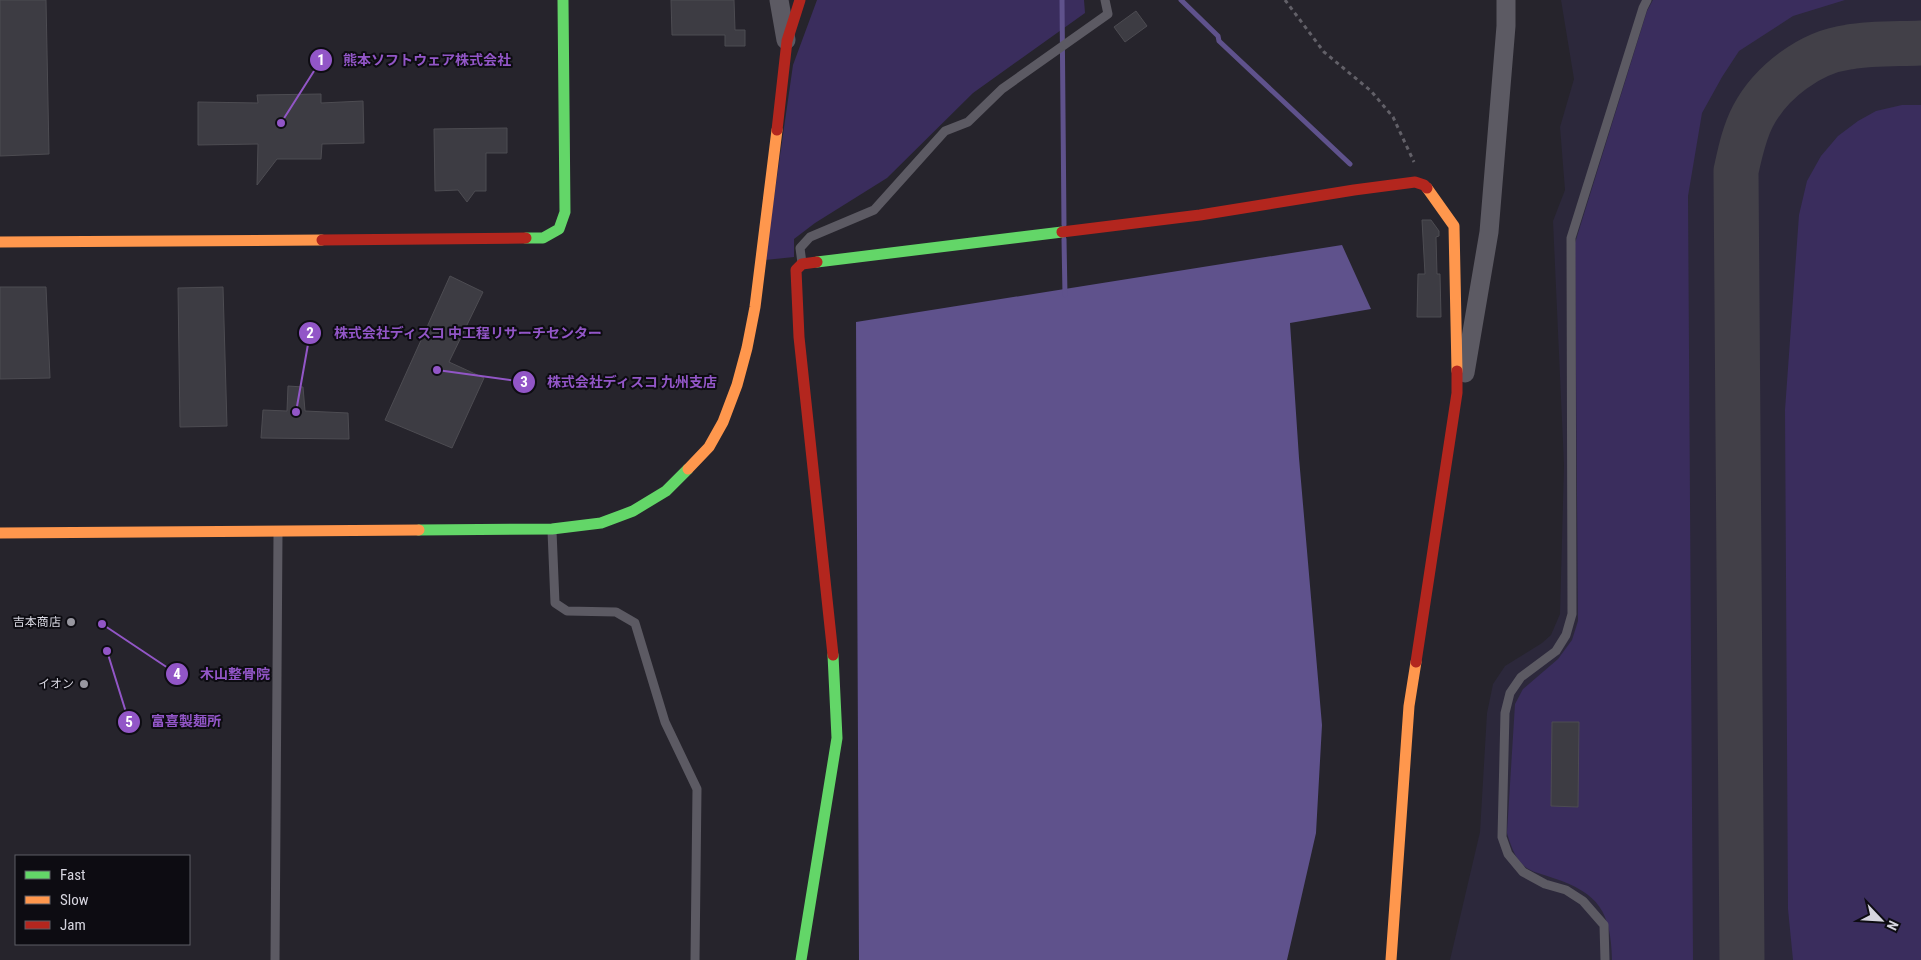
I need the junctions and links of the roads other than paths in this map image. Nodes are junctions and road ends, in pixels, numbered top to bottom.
1 (562, 0) edge
2 (778, 0) edge
3 (800, 0) edge
4 (1105, 0) edge
5 (1506, 0) edge
6 (1647, 0) edge
7 (787, 41) junction
8 (0, 242) edge
9 (802, 264) junction
10 (552, 529) junction
11 (278, 532) junction
12 (0, 533) edge
13 (1409, 706) junction
14 (275, 960) edge
15 (695, 960) edge
16 (800, 960) edge
17 (1391, 960) edge
18 (1605, 960) edge

1 - 8 street
2 - 7 street
3 - 7 street
4 - 9 lane
5 - 13 street
6 - 18 lane
7 - 10 street
9 - 13 street
9 - 16 street
10 - 11 street
10 - 15 lane
11 - 12 street
11 - 14 lane
13 - 17 street

